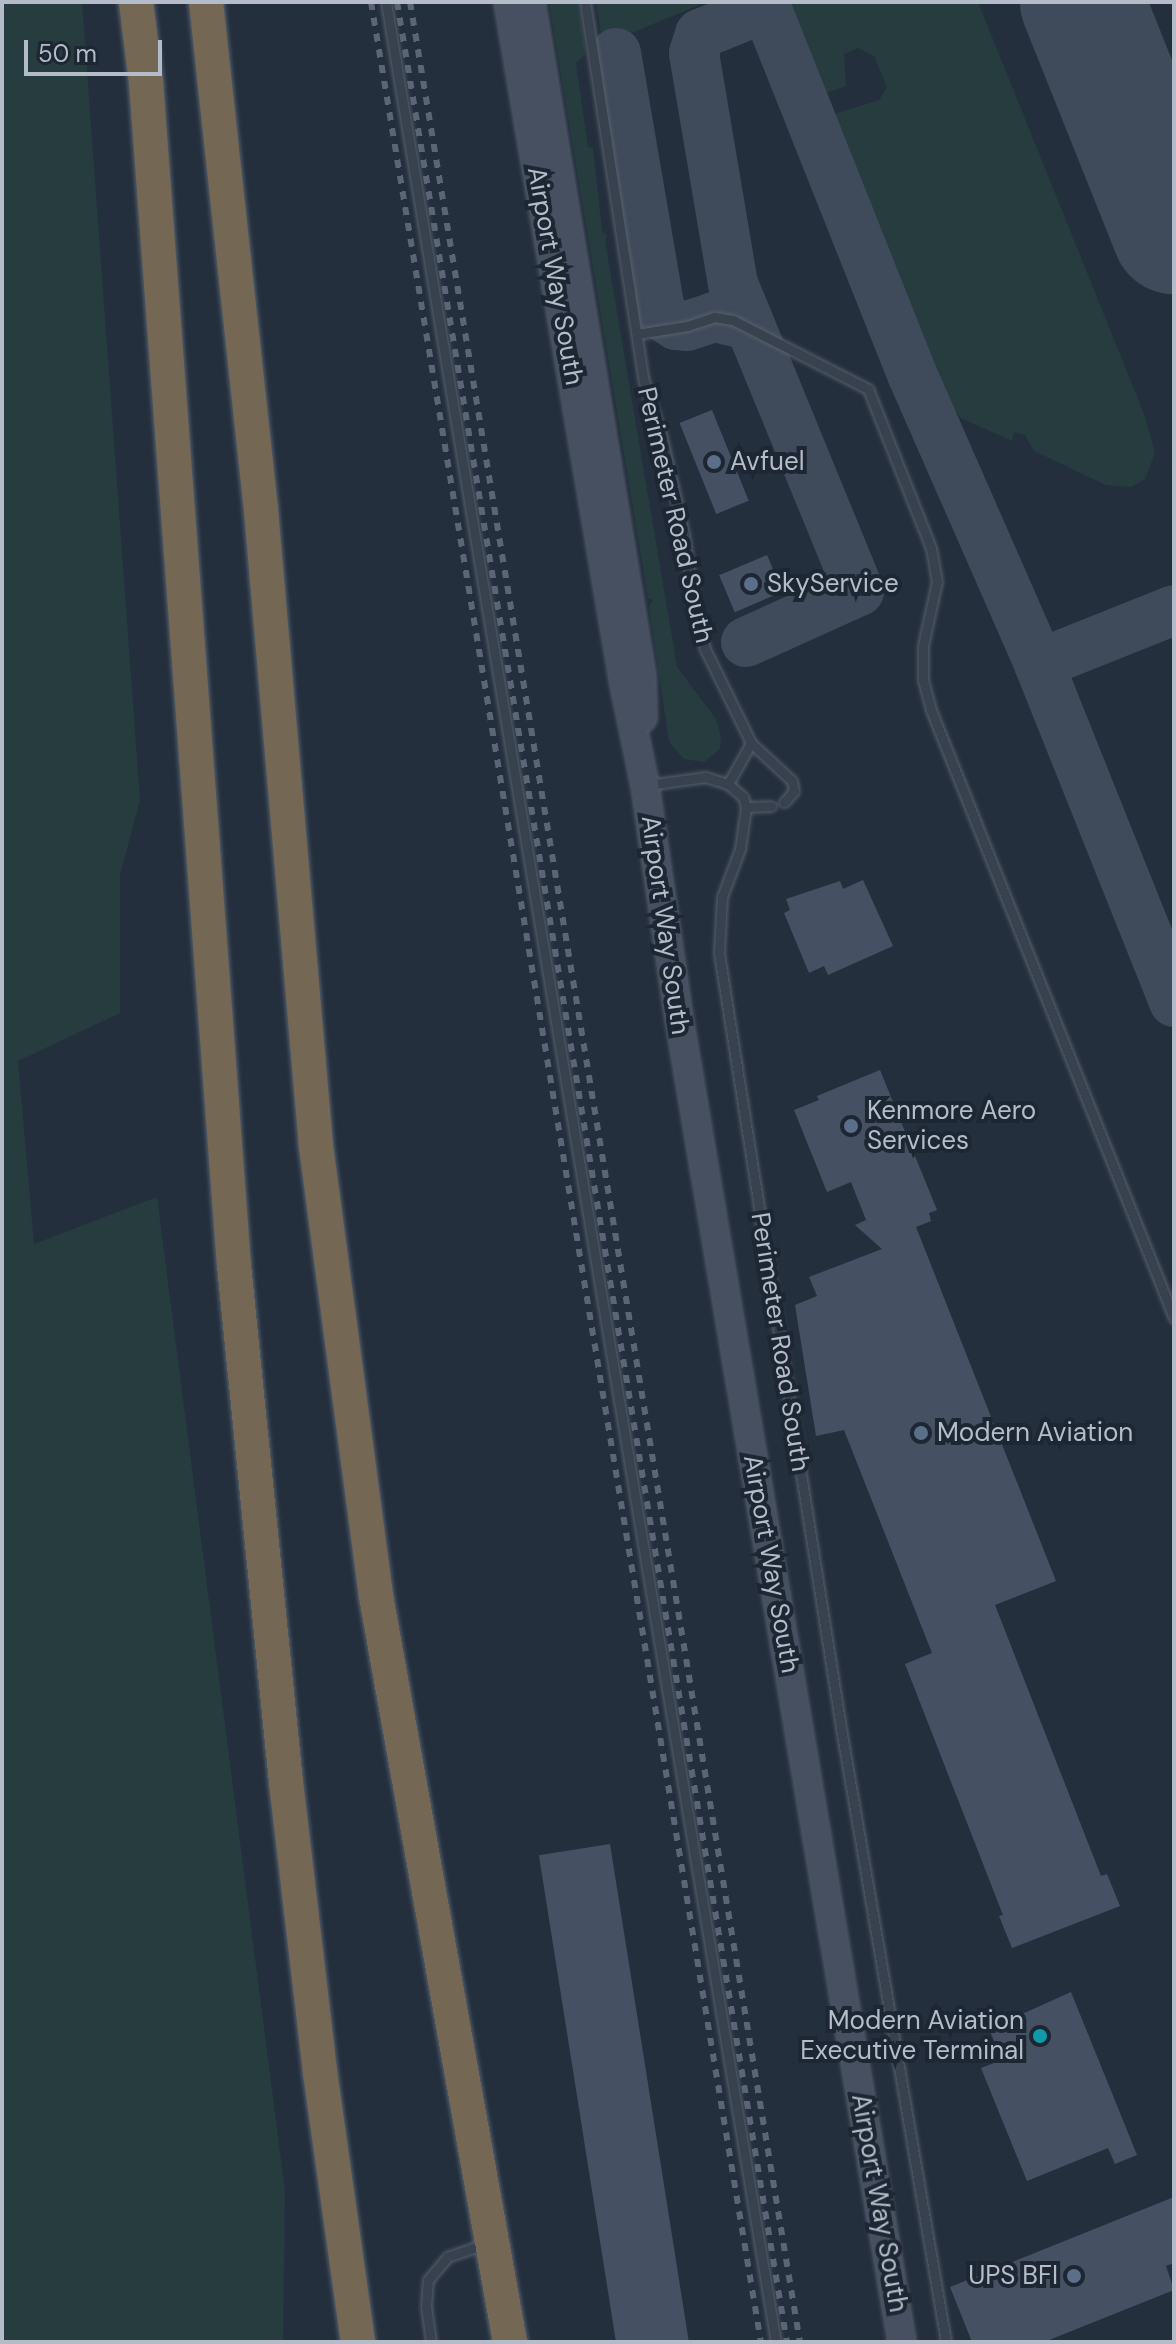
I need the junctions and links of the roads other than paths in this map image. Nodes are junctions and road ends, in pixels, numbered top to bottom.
1 (136, 2) edge
2 (206, 2) edge
3 (386, 2) edge
4 (508, 2) edge
5 (531, 2) edge
6 (585, 2) edge
7 (637, 334) junction
8 (751, 743) junction
9 (728, 784) junction
10 (645, 785) junction
11 (784, 802) dead end
12 (771, 806) dead end
13 (746, 807) junction
14 (1174, 1318) edge
15 (491, 2242) junction
16 (358, 2342) edge
17 (431, 2342) edge
18 (510, 2342) edge
19 (776, 2342) edge
20 (902, 2342) edge
21 (946, 2342) edge

1 - 16 highway
2 - 15 highway
3 - 19 lane
4 - 10 main road, Airport Way South
5 - 10 main road, Airport Way South
6 - 7 lane, Perimeter Road South
7 - 8 lane, Perimeter Road South
7 - 14 lane
8 - 9 lane
8 - 11 lane
9 - 10 lane
9 - 13 lane
10 - 20 main road, Airport Way South
12 - 13 lane
13 - 21 lane, Perimeter Road South
15 - 17 lane
15 - 18 highway

